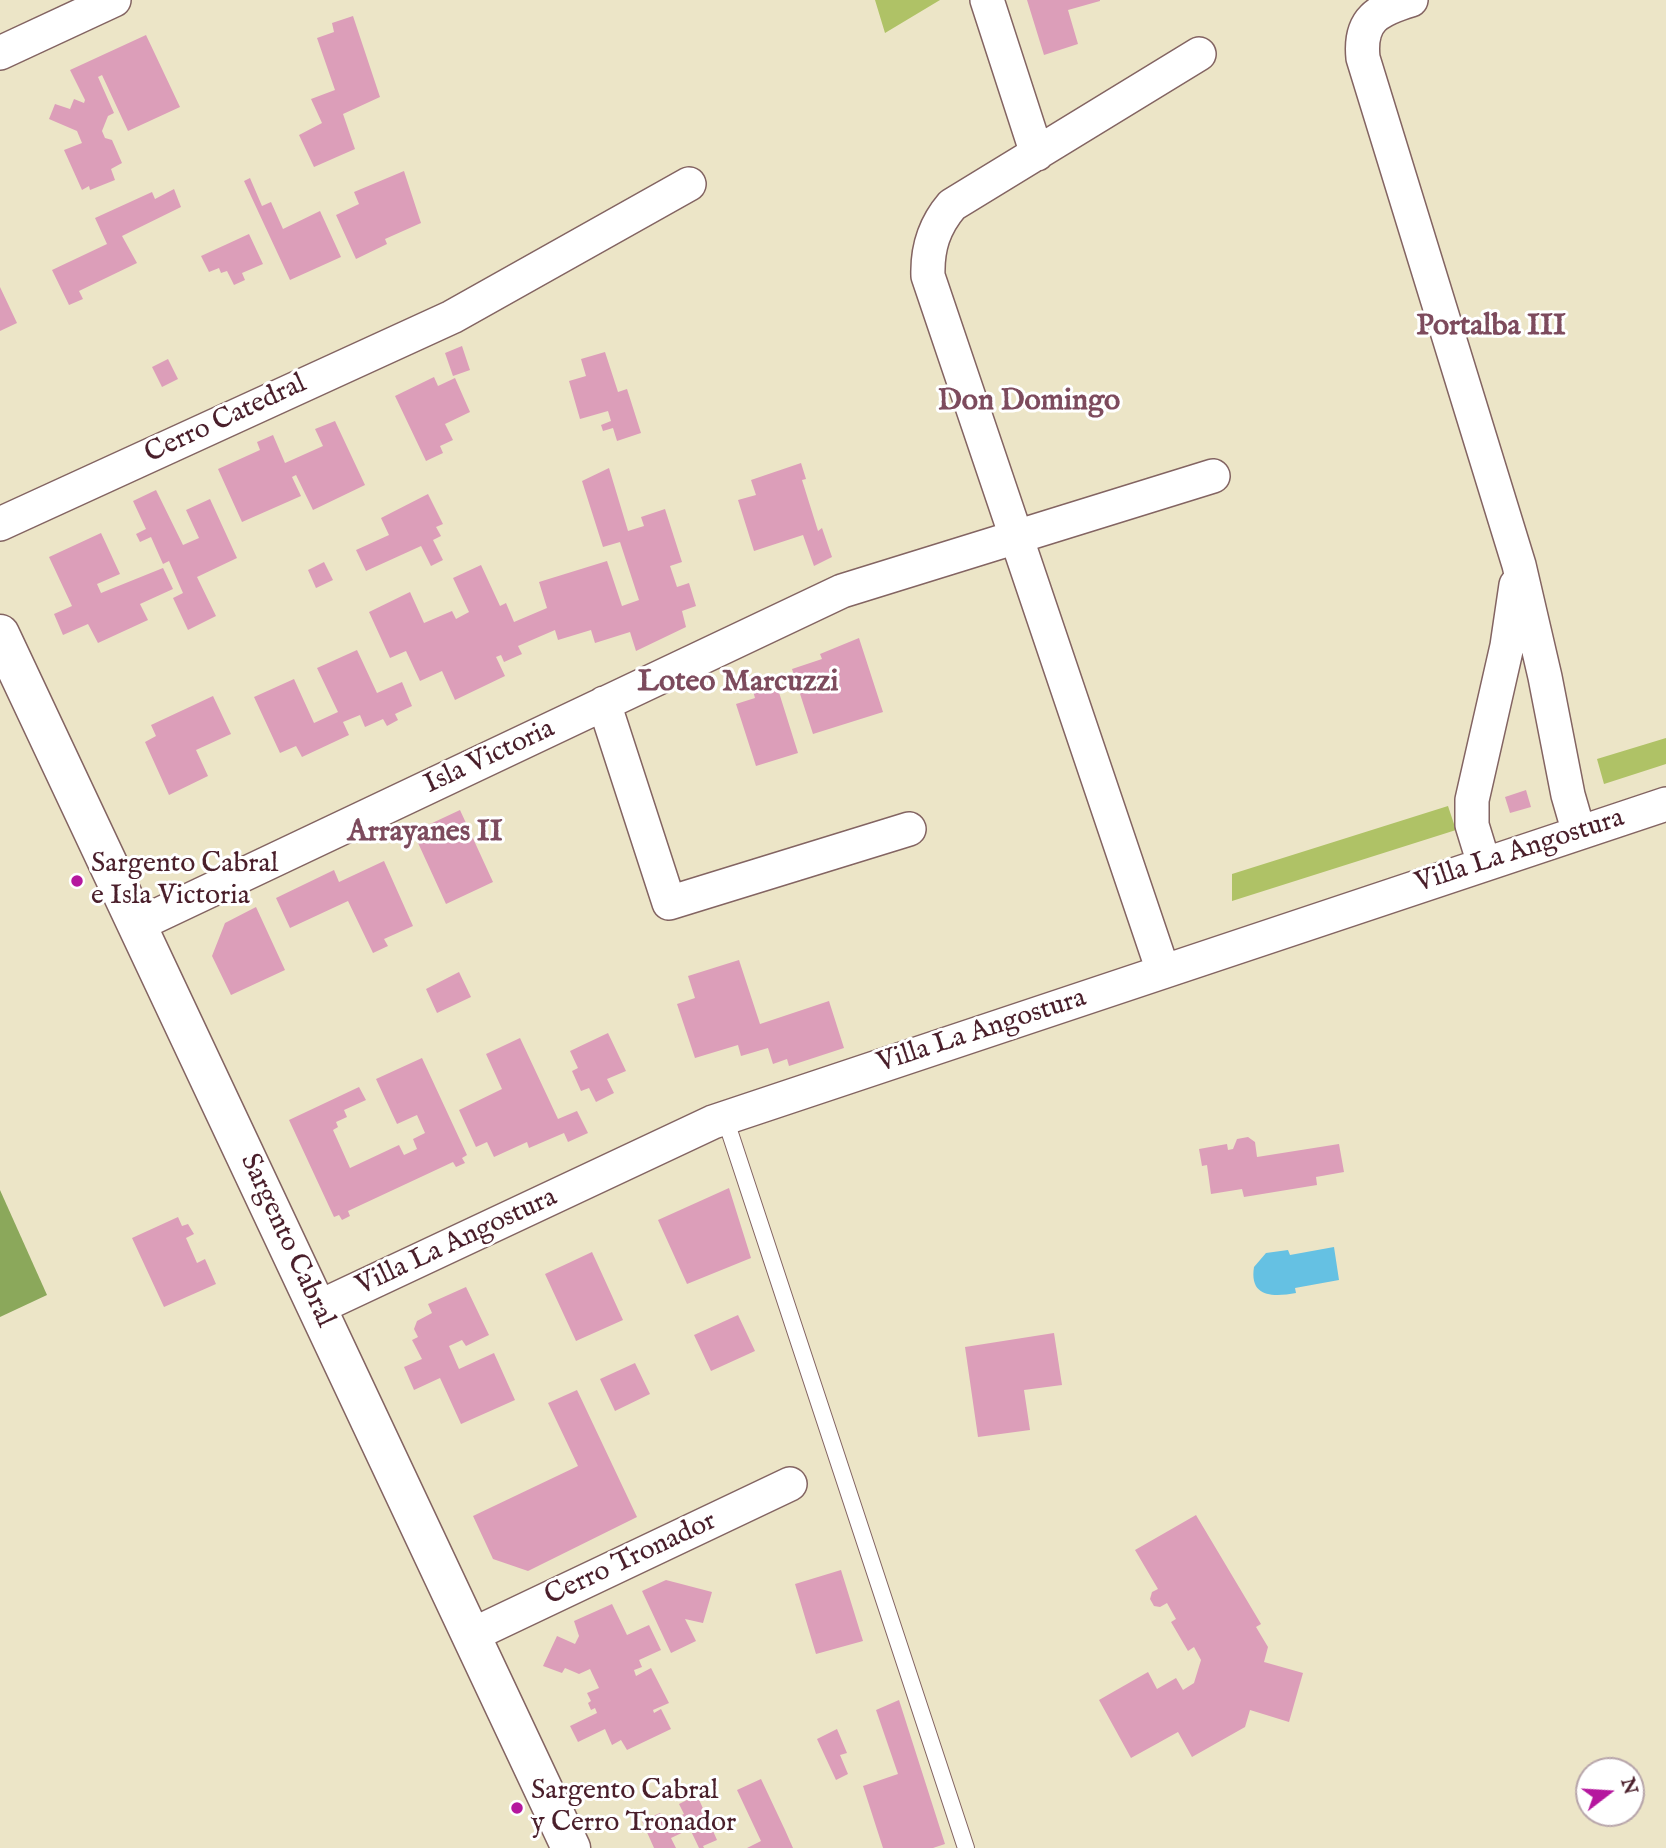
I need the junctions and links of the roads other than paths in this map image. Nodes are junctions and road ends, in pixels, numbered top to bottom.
1 (114, 0) edge
2 (987, 0) edge
3 (1352, 0) edge
4 (1411, 0) edge
5 (1363, 35) junction
6 (0, 54) edge
7 (1199, 54) dead end
8 (1037, 154) junction
9 (689, 184) dead end
10 (1213, 476) dead end
11 (0, 524) edge
12 (1016, 537) junction
13 (1519, 565) junction
14 (0, 634) edge
15 (604, 703) junction
16 (1666, 804) edge
17 (909, 829) dead end
18 (1579, 833) junction
19 (1484, 864) junction
20 (137, 925) junction
21 (1163, 971) junction
22 (725, 1118) junction
23 (317, 1308) junction
24 (790, 1484) dead end
25 (471, 1635) junction
26 (570, 1848) edge
27 (966, 1848) edge

1 - 6 street
2 - 8 street
3 - 5 street
4 - 5 street
5 - 13 street
7 - 8 street
8 - 12 street
9 - 11 street, Cerro Catedral
10 - 12 street, Isla Victoria
12 - 15 street, Isla Victoria
12 - 21 street
13 - 18 street
13 - 19 street
14 - 20 main road, Sargento Cabral
15 - 17 street
15 - 20 street, Isla Victoria
16 - 18 street, Villa La Angostura
18 - 19 street, Villa La Angostura
19 - 21 street, Villa La Angostura
20 - 23 main road, Sargento Cabral
21 - 22 street, Villa La Angostura
22 - 23 street, Villa La Angostura
22 - 27 lane
23 - 25 main road, Sargento Cabral
24 - 25 street, Cerro Tronador
25 - 26 main road, Sargento Cabral

